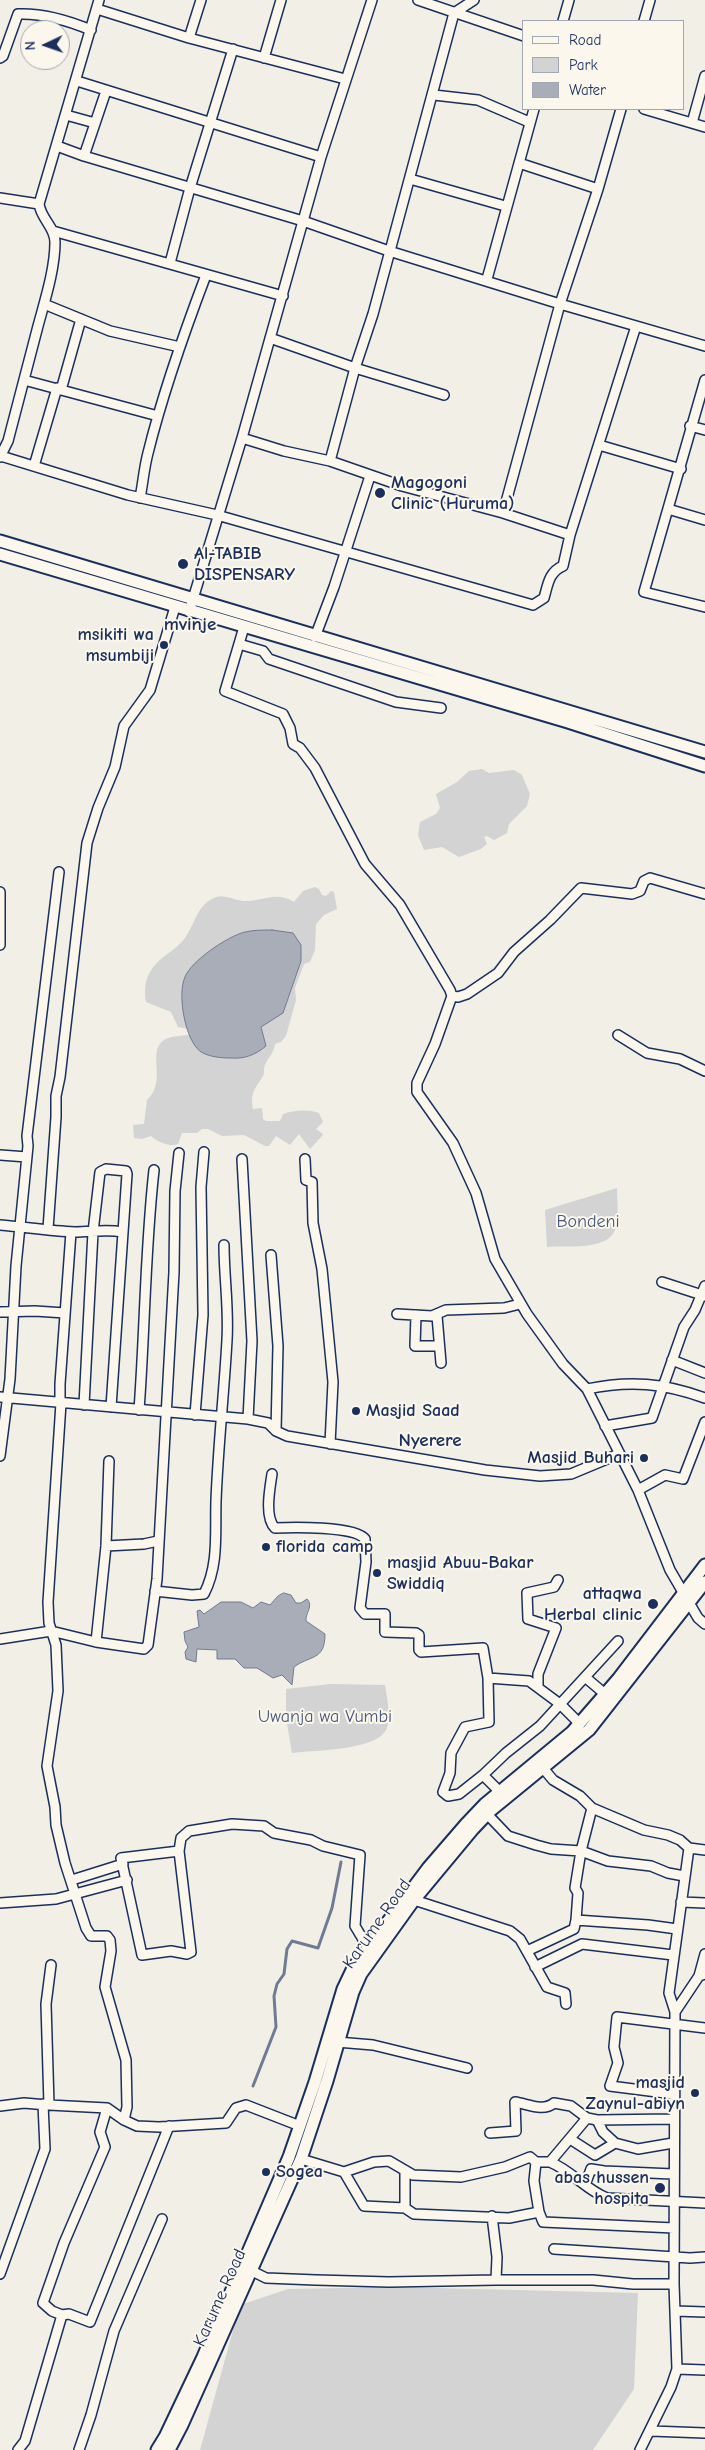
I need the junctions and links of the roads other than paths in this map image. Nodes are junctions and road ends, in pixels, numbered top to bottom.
1 (201, 0) edge
2 (281, 0) edge
3 (372, 0) edge
4 (418, 0) edge
5 (474, 0) edge
6 (569, 0) edge
7 (650, 0) edge
8 (98, 4) edge
9 (454, 14) junction
10 (563, 20) edge
11 (644, 20) edge
12 (91, 30) junction
13 (522, 35) edge
14 (189, 38) junction
15 (233, 49) junction
16 (0, 58) edge
17 (264, 58) junction
18 (705, 76) edge
19 (345, 79) junction
20 (77, 81) junction
21 (106, 91) junction
22 (434, 95) junction
23 (534, 110) edge
24 (620, 110) edge
25 (647, 110) edge
26 (66, 115) junction
27 (210, 122) junction
28 (529, 122) junction
29 (95, 123) junction
30 (692, 123) junction
31 (705, 127) edge
32 (57, 146) junction
33 (84, 156) junction
34 (321, 157) junction
35 (518, 163) junction
36 (410, 179) junction
37 (190, 188) junction
38 (598, 189) junction
39 (0, 198) edge
40 (39, 204) junction
41 (506, 206) junction
42 (303, 222) junction
43 (53, 231) junction
44 (389, 251) junction
45 (170, 263) junction
46 (206, 275) junction
47 (487, 279) junction
48 (283, 296) junction
49 (44, 304) junction
50 (560, 304) junction
51 (81, 319) junction
52 (636, 326) junction
53 (270, 338) junction
54 (705, 346) edge
55 (180, 347) junction
56 (356, 368) junction
57 (24, 380) junction
58 (705, 380) edge
59 (59, 389) junction
60 (444, 395) dead end
61 (158, 416) junction
62 (690, 426) junction
63 (705, 430) edge
64 (242, 438) junction
65 (599, 445) junction
66 (1, 456) edge
67 (330, 461) junction
68 (34, 466) junction
69 (681, 468) junction
70 (370, 476) junction
71 (140, 498) junction
72 (668, 509) junction
73 (503, 514) junction
74 (217, 515) junction
75 (705, 520) edge
76 (570, 535) junction
77 (0, 541) edge
78 (344, 552) junction
79 (0, 554) edge
80 (193, 599) junction
81 (175, 607) junction
82 (705, 607) edge
83 (189, 612) junction
84 (244, 627) junction
85 (315, 637) junction
86 (239, 644) junction
87 (440, 708) dead end
88 (705, 752) edge
89 (705, 766) edge
90 (59, 872) dead end
91 (0, 892) edge
92 (705, 894) edge
93 (0, 945) edge
94 (452, 996) junction
95 (618, 1034) dead end
96 (705, 1071) edge
97 (204, 1152) dead end
98 (180, 1153) dead end
99 (0, 1155) edge
100 (27, 1157) junction
101 (242, 1159) dead end
102 (305, 1159) dead end
103 (154, 1170) dead end
104 (0, 1225) edge
105 (21, 1227) junction
106 (48, 1230) junction
107 (71, 1232) junction
108 (93, 1232) junction
109 (122, 1232) junction
110 (224, 1245) dead end
111 (271, 1255) dead end
112 (662, 1282) dead end
113 (704, 1292) edge
114 (520, 1304) junction
115 (0, 1312) edge
116 (14, 1313) junction
117 (65, 1313) junction
118 (397, 1314) dead end
119 (416, 1315) junction
120 (437, 1316) junction
121 (439, 1346) junction
122 (672, 1360) junction
123 (441, 1363) dead end
124 (705, 1373) edge
125 (663, 1386) junction
126 (587, 1389) junction
127 (4, 1397) edge
128 (705, 1398) edge
129 (61, 1403) junction
130 (84, 1405) junction
131 (111, 1407) junction
132 (139, 1410) junction
133 (165, 1412) junction
134 (194, 1415) junction
135 (220, 1417) junction
136 (248, 1420) junction
137 (705, 1422) edge
138 (605, 1426) junction
139 (276, 1432) junction
140 (330, 1444) junction
141 (619, 1454) junction
142 (0, 1456) edge
143 (108, 1461) dead end
144 (272, 1474) dead end
145 (638, 1490) junction
146 (158, 1541) junction
147 (106, 1546) junction
148 (705, 1565) edge
149 (558, 1580) dead end
150 (705, 1582) edge
151 (155, 1591) junction
152 (687, 1599) junction
153 (705, 1624) edge
154 (51, 1631) junction
155 (0, 1639) edge
156 (618, 1641) dead end
157 (96, 1642) junction
158 (585, 1677) junction
159 (488, 1678) junction
160 (538, 1686) junction
161 (605, 1694) junction
162 (560, 1704) junction
163 (580, 1724) junction
164 (543, 1768) junction
165 (483, 1775) junction
166 (500, 1792) junction
167 (592, 1808) junction
168 (487, 1814) junction
169 (689, 1848) junction
170 (705, 1850) edge
171 (180, 1851) junction
172 (581, 1851) junction
173 (123, 1864) junction
174 (684, 1876) junction
175 (72, 1880) junction
176 (127, 1880) junction
177 (76, 1893) junction
178 (414, 1900) junction
179 (681, 1902) junction
180 (0, 1903) edge
181 (705, 1903) edge
182 (576, 1920) junction
183 (677, 1929) junction
184 (367, 1946) junction
185 (527, 1951) junction
186 (705, 1954) edge
187 (673, 1955) junction
188 (51, 1966) dead end
189 (535, 1967) junction
190 (702, 1975) edge
191 (566, 2004) dead end
192 (675, 2012) junction
193 (673, 2023) junction
194 (705, 2028) edge
195 (337, 2042) junction
196 (467, 2068) dead end
197 (673, 2094) junction
198 (46, 2105) junction
199 (0, 2106) edge
200 (107, 2108) junction
201 (587, 2118) junction
202 (673, 2119) junction
203 (124, 2120) junction
204 (597, 2120) junction
205 (169, 2126) junction
206 (300, 2126) junction
207 (490, 2133) dead end
208 (296, 2138) junction
209 (570, 2140) junction
210 (308, 2141) junction
211 (616, 2143) junction
212 (673, 2143) junction
213 (301, 2159) junction
214 (536, 2162) junction
215 (550, 2162) junction
216 (344, 2172) junction
217 (405, 2172) junction
218 (674, 2174) junction
219 (585, 2185) junction
220 (673, 2203) junction
221 (705, 2203) edge
222 (405, 2208) junction
223 (539, 2212) junction
224 (492, 2216) junction
225 (162, 2219) dead end
226 (674, 2228) junction
227 (554, 2249) dead end
228 (674, 2257) junction
229 (705, 2257) edge
230 (252, 2271) junction
231 (0, 2274) edge
232 (496, 2280) junction
233 (674, 2284) junction
234 (675, 2311) junction
235 (705, 2312) edge
236 (62, 2315) junction
237 (677, 2369) junction
238 (705, 2370) edge
239 (651, 2431) junction
240 (705, 2433) edge
241 (18, 2450) edge
242 (78, 2450) edge
243 (157, 2450) edge
244 (168, 2450) edge
245 (640, 2450) edge

1 - 14 street
2 - 17 street
3 - 19 street
4 - 9 street
5 - 9 street
6 - 10 street
7 - 11 street
8 - 12 street
8 - 14 street
9 - 13 street
9 - 22 street
12 - 16 street
12 - 20 street
14 - 15 street
15 - 17 street
15 - 27 street
17 - 19 street
18 - 30 street
19 - 34 street
20 - 21 street
20 - 26 street
21 - 27 street
21 - 29 street
22 - 28 street
22 - 36 street
23 - 28 street
24 - 38 street
25 - 30 street
26 - 29 street
26 - 32 street
27 - 34 street
27 - 37 street
28 - 35 street
29 - 33 street
30 - 31 street
32 - 33 street
32 - 40 street
33 - 37 street
34 - 42 street
35 - 38 street
35 - 41 street
36 - 41 street
36 - 44 street
37 - 42 street
37 - 45 street
38 - 50 street
39 - 40 street
40 - 43 street
41 - 47 street
42 - 44 street
42 - 48 street
43 - 45 street
43 - 49 street
44 - 47 street
44 - 56 street
45 - 46 street
46 - 48 street
46 - 55 street
47 - 50 street
48 - 53 street
49 - 51 street
49 - 57 street
50 - 52 street
50 - 73 street
51 - 55 street
51 - 59 street
52 - 54 street
52 - 65 street
53 - 56 street
53 - 64 street
55 - 61 street
56 - 60 street
56 - 67 street
57 - 59 street
57 - 66 street
58 - 62 street
59 - 61 street
59 - 68 street
61 - 71 street
62 - 63 street
62 - 69 street
64 - 67 street
64 - 74 street
65 - 69 street
65 - 76 street
66 - 68 street
67 - 70 street
68 - 71 street
69 - 72 street
70 - 73 street
70 - 78 street
71 - 74 street
72 - 75 street
72 - 82 street
73 - 76 street
74 - 78 street
74 - 80 street
76 - 78 street
77 - 80 main road
78 - 85 street
79 - 81 main road
80 - 83 street
80 - 85 main road
81 - 83 main road
81 - 106 street
83 - 84 main road
84 - 86 street
84 - 89 main road
85 - 88 main road
86 - 87 street
86 - 94 street
90 - 100 street
91 - 93 street
92 - 94 street
94 - 114 street
95 - 96 street
97 - 134 street
98 - 133 street
99 - 100 street
100 - 105 street
101 - 136 street
102 - 140 street
103 - 132 street
104 - 105 street
105 - 106 street
105 - 116 street
106 - 107 street
107 - 108 street
107 - 117 street
108 - 109 street
108 - 109 street
108 - 130 street
109 - 131 street
110 - 135 street
111 - 139 street
112 - 113 street
113 - 122 street
114 - 120 street
114 - 126 street
115 - 116 street
116 - 117 street
116 - 127 street
117 - 129 street
118 - 119 street
119 - 120 street
119 - 121 street
120 - 121 street
121 - 123 street
122 - 124 street
122 - 125 street
125 - 126 street
125 - 128 street
125 - 138 street
126 - 138 street
127 - 129 street
127 - 142 street
129 - 130 street
129 - 154 street
130 - 131 street
131 - 132 street
132 - 133 street
133 - 134 street
133 - 146 street
134 - 135 street
135 - 136 street
135 - 151 street
136 - 139 street
137 - 145 street
138 - 141 street
139 - 140 street
140 - 141 street
141 - 145 street
143 - 147 street
144 - 159 street
145 - 152 street
146 - 147 street
146 - 151 street
147 - 157 street
148 - 152 main road
149 - 160 street
150 - 152 main road, Karume Road
151 - 157 street
152 - 153 street
152 - 161 main road
152 - 164 main road, Karume Road
154 - 155 street
154 - 157 street
154 - 175 street
156 - 158 street
158 - 161 street
158 - 162 street
159 - 160 street
159 - 165 street
160 - 162 street
161 - 163 main road
162 - 163 street
162 - 165 street
163 - 166 main road
164 - 167 street
164 - 168 main road, Karume Road
165 - 166 street
166 - 184 main road
167 - 169 street
167 - 172 street
168 - 172 street
168 - 178 main road, Karume Road
169 - 170 street
169 - 174 street
171 - 173 street
171 - 176 street
171 - 184 street
172 - 174 street
172 - 182 street
173 - 175 street
173 - 176 street
174 - 179 street
175 - 177 street
176 - 177 street
177 - 180 street
177 - 203 street
178 - 185 street
178 - 195 main road, Karume Road
179 - 181 street
179 - 183 street
182 - 183 street
182 - 185 street
183 - 187 street
184 - 206 main road
185 - 189 street
186 - 190 street
187 - 189 street
187 - 192 street
188 - 198 street
189 - 191 street
190 - 192 street
192 - 193 street
193 - 194 street
193 - 197 street
193 - 197 street
195 - 196 street
195 - 210 main road, Karume Road
197 - 202 street
198 - 199 street
198 - 200 street
198 - 231 street
200 - 203 street
200 - 236 street
201 - 204 street
201 - 207 street
201 - 209 street
202 - 204 street
202 - 212 street
203 - 205 street
204 - 211 street
205 - 206 street
205 - 236 street
206 - 208 main road
208 - 210 main road
208 - 243 main road
209 - 211 street
209 - 215 street
210 - 213 main road, Karume Road
211 - 212 street
212 - 218 street
213 - 216 street
213 - 230 main road, Karume Road
214 - 215 street
214 - 217 street
214 - 223 street
215 - 219 street
216 - 217 street
216 - 222 street
217 - 222 street
218 - 219 street
218 - 220 street
219 - 220 street
220 - 221 street
220 - 226 street
222 - 224 street
223 - 224 street
223 - 226 street
224 - 232 street
225 - 242 street
226 - 228 street
227 - 228 street
228 - 229 street
228 - 233 street
230 - 232 street
230 - 244 main road, Karume Road
232 - 233 street
233 - 234 street
234 - 235 street
234 - 237 street
236 - 241 street
237 - 238 street
237 - 239 street
239 - 240 street
239 - 245 street

